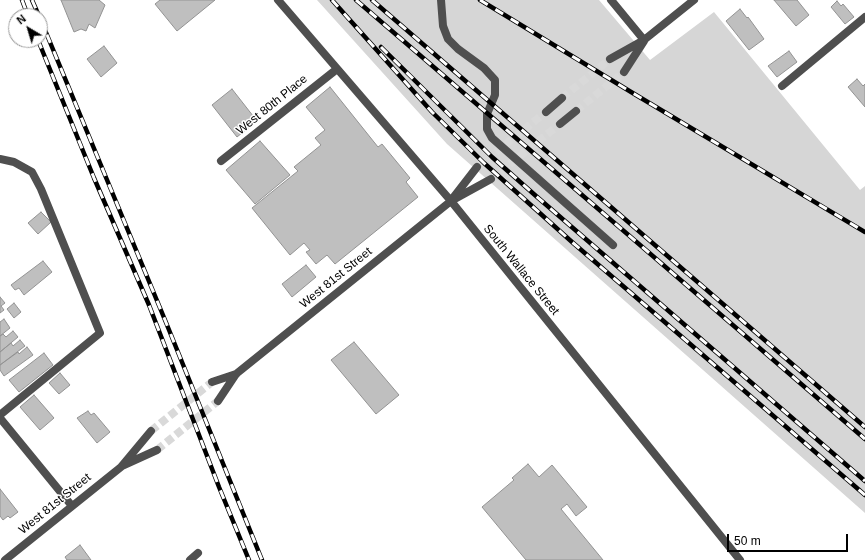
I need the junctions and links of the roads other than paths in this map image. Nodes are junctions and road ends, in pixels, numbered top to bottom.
1 (278, 0) edge
2 (441, 0) edge
3 (611, 0) edge
4 (694, 0) edge
5 (865, 17) edge
6 (644, 40) junction
7 (610, 60) tunnel mouth
8 (337, 69) junction
9 (624, 72) tunnel mouth
10 (782, 86) dead end
11 (562, 98) tunnel mouth
12 (576, 111) tunnel mouth
13 (546, 112) tunnel mouth
14 (560, 124) tunnel mouth
15 (0, 160) edge
16 (221, 161) dead end
17 (477, 167) tunnel mouth
18 (491, 180) tunnel mouth
19 (451, 201) junction
20 (613, 245) dead end
21 (236, 374) junction
22 (212, 382) tunnel mouth
23 (218, 401) tunnel mouth
24 (0, 416) edge
25 (151, 431) tunnel mouth
26 (157, 450) tunnel mouth
27 (121, 466) junction
28 (72, 506) junction
29 (198, 553) dead end
30 (5, 560) edge
31 (190, 560) edge
32 (740, 560) edge

1 - 8 street, South Wallace Street
2 - 20 street
3 - 6 street
4 - 6 street
5 - 10 street
6 - 7 street
6 - 9 street
8 - 16 street, West 80th Place
8 - 19 street, South Wallace Street
11 - 13 street
12 - 14 street
15 - 24 street
17 - 19 street, West 81st Street
18 - 19 street, West 81st Street
19 - 21 street, West 81st Street
19 - 32 street, South Wallace Street
21 - 22 street, West 81st Street
21 - 23 street, West 81st Street
24 - 28 street
25 - 27 street, West 81st Street
26 - 27 street, West 81st Street
27 - 28 street, West 81st Street
28 - 30 street, West 81st Street
29 - 31 street

